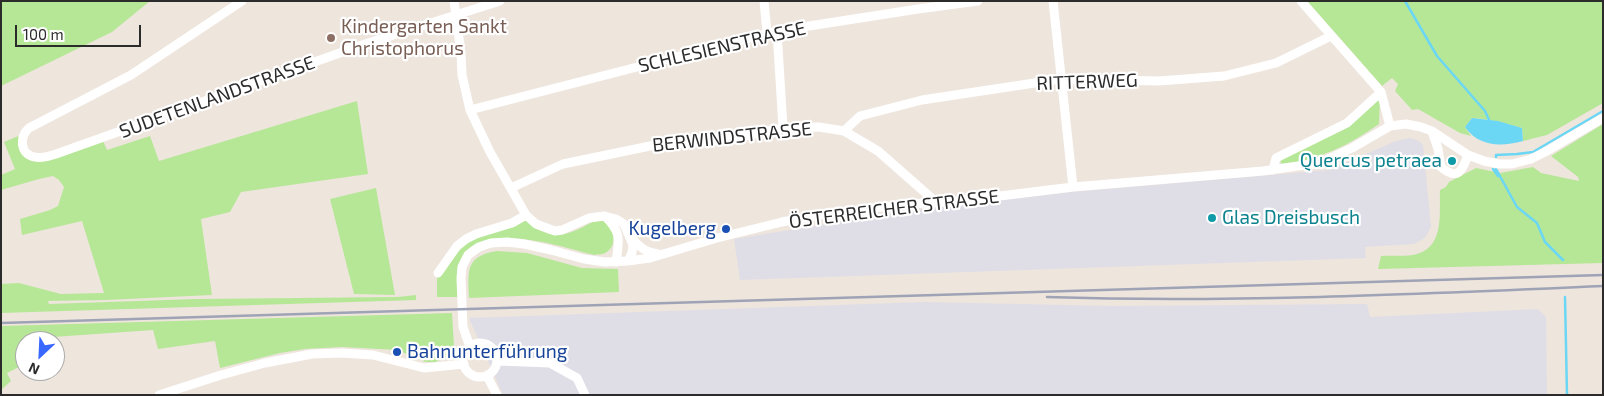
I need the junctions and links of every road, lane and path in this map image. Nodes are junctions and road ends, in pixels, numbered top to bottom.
1 (242, 1) edge
2 (454, 1) edge
3 (500, 1) edge
4 (764, 1) edge
5 (978, 1) edge
6 (1053, 1) edge
7 (1301, 1) edge
8 (456, 15) junction
9 (777, 31) junction
10 (767, 33) junction
11 (1331, 36) junction
12 (1061, 79) junction
13 (1381, 92) junction
14 (470, 110) junction
15 (1603, 118) edge
16 (1390, 126) junction
17 (783, 128) junction
18 (844, 131) junction
19 (1432, 131) junction
20 (1468, 155) junction
21 (1273, 170) junction
22 (511, 188) junction
23 (1074, 188) junction
24 (936, 202) junction
25 (526, 215) junction
26 (604, 216) junction
27 (630, 235) junction
28 (661, 255) junction
29 (628, 261) junction
30 (616, 262) junction
31 (438, 273) dead end
32 (470, 347) junction
33 (498, 361) junction
34 (464, 364) junction
35 (487, 376) junction
36 (159, 395) edge
37 (497, 395) edge
38 (585, 395) edge

1 - 8 street, SUDETENLANDSTRASSE
2 - 8 street
3 - 8 street
4 - 10 street
5 - 9 street, SCHLESIENSTRASSE
6 - 12 street
7 - 11 street
8 - 14 street
9 - 10 street, SCHLESIENSTRASSE
9 - 17 street
10 - 14 street, SCHLESIENSTRASSE
11 - 12 street, RITTERWEG
11 - 13 street
12 - 18 street, RITTERWEG
12 - 23 street
13 - 16 street
13 - 21 street
14 - 22 street
15 - 20 street, ÖSTERREICHER STRASSE
16 - 19 street, ÖSTERREICHER STRASSE
16 - 21 street, ÖSTERREICHER STRASSE
17 - 18 street, BERWINDSTRASSE
17 - 22 street, BERWINDSTRASSE
18 - 24 street, BERWINDSTRASSE
19 - 20 street, ÖSTERREICHER STRASSE
19 - 20 street
21 - 23 street, ÖSTERREICHER STRASSE
22 - 25 street
23 - 24 street, ÖSTERREICHER STRASSE
24 - 28 street, ÖSTERREICHER STRASSE
25 - 26 street
25 - 31 street
26 - 27 street
26 - 30 street
27 - 28 street
27 - 29 street
28 - 29 street, ÖSTERREICHER STRASSE
29 - 30 street, ÖSTERREICHER STRASSE
30 - 32 street, ÖSTERREICHER STRASSE
32 - 33 street
32 - 34 street
33 - 35 street
33 - 38 street
34 - 35 street
34 - 36 street
35 - 37 street

